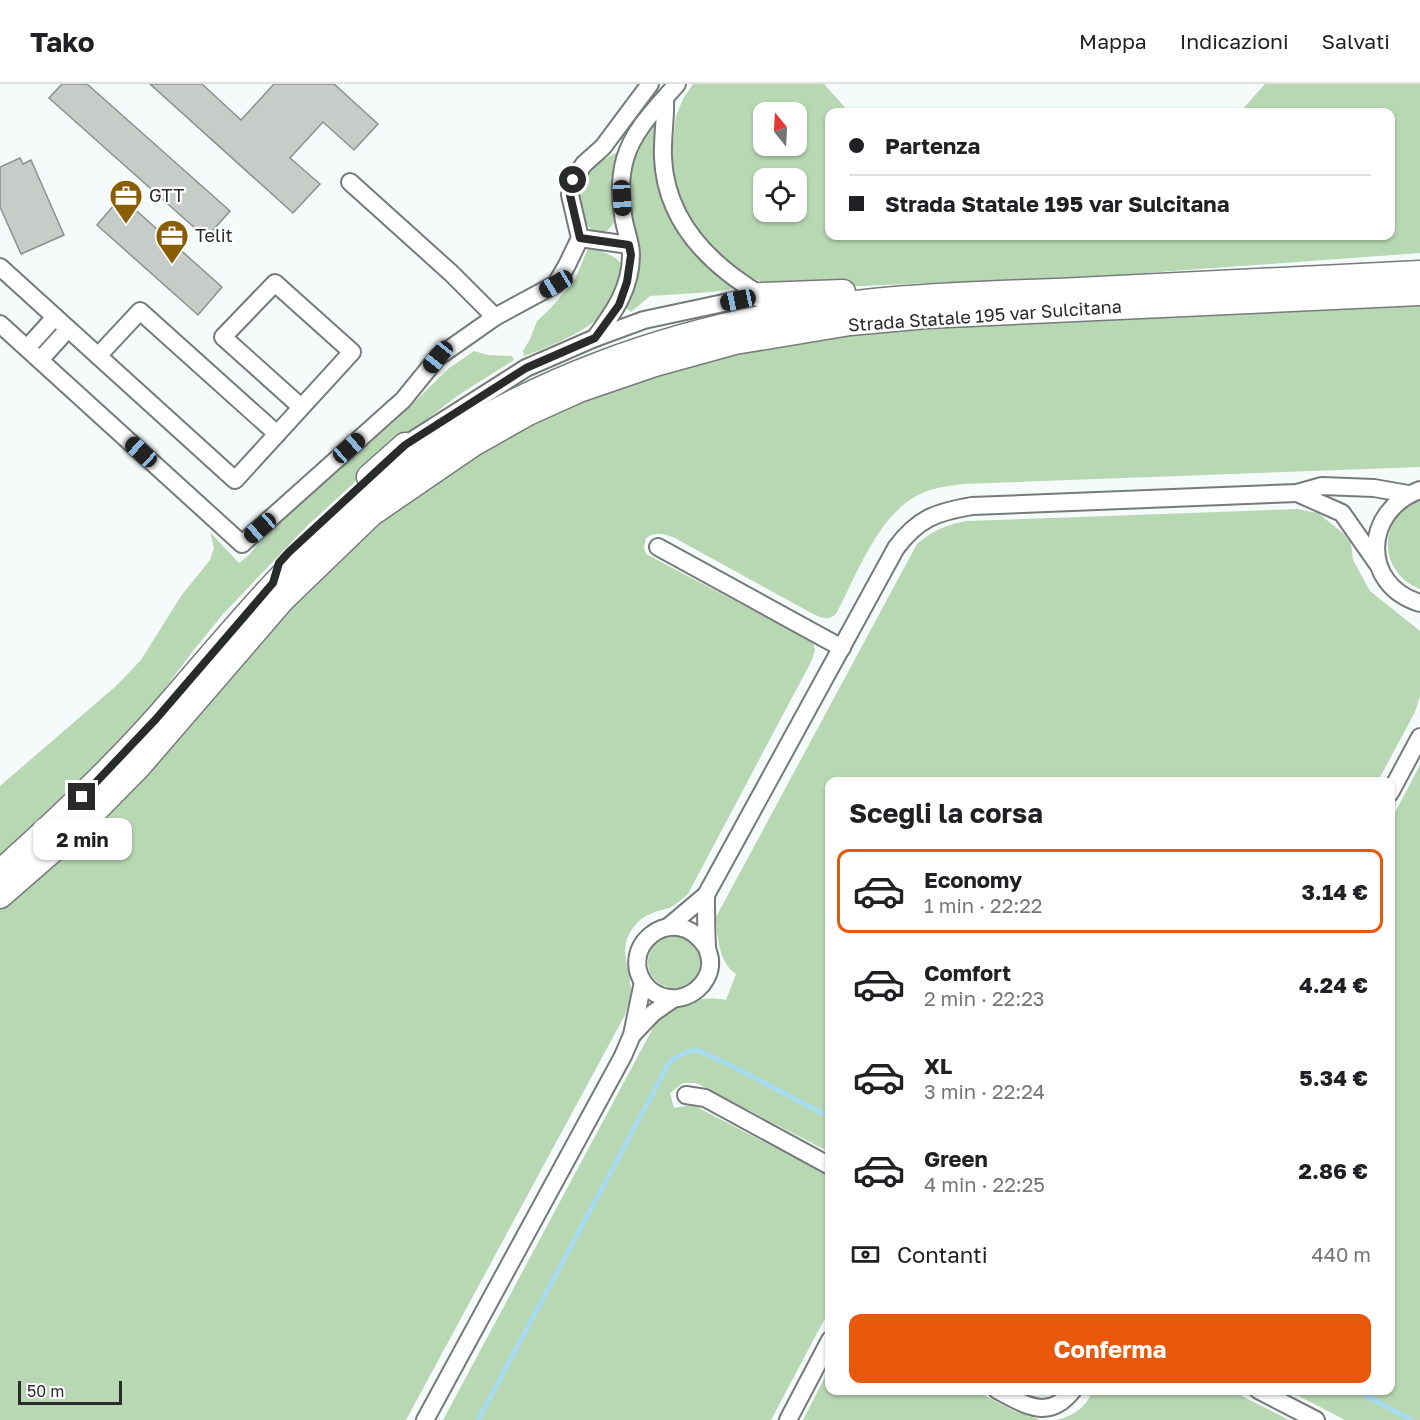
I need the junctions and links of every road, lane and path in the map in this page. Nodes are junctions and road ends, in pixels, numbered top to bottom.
1 (651, 84) edge
2 (677, 84) edge
3 (665, 98) junction
4 (350, 182) dead end
5 (580, 238) junction
6 (629, 245) junction
7 (0, 267) edge
8 (1420, 273) edge
9 (1420, 293) edge
10 (761, 295) junction
11 (873, 301) junction
12 (55, 317) junction
13 (495, 317) junction
14 (0, 324) edge
15 (68, 329) junction
16 (595, 338) junction
17 (27, 348) junction
18 (98, 356) junction
19 (40, 360) junction
20 (302, 407) junction
21 (277, 434) junction
22 (405, 445) joint
23 (1414, 492) edge
24 (1298, 493) junction
25 (658, 547) dead end
26 (1379, 566) junction
27 (273, 583) junction
28 (1414, 600) edge
29 (1420, 615) edge
30 (842, 648) junction
31 (1420, 737) edge
32 (1395, 784) edge
33 (0, 872) edge
34 (706, 895) junction
35 (0, 896) edge
36 (668, 927) junction
37 (707, 948) junction
38 (643, 982) junction
39 (673, 999) junction
40 (632, 1035) junction
41 (686, 1095) dead end
42 (825, 1163) edge
43 (825, 1350) edge
44 (1007, 1395) edge
45 (1070, 1395) edge
46 (1268, 1395) edge
47 (426, 1420) edge
48 (788, 1420) edge
49 (1316, 1420) edge

1 - 5 street
2 - 3 street
3 - 6 street
3 - 10 street
4 - 13 street
5 - 6 street
5 - 13 street
6 - 16 street
7 - 12 street
8 - 11 highway, Strada Statale 195 var Sulcitana
9 - 35 highway, Strada Statale 195 var Sulcitana
10 - 11 highway
10 - 16 street
11 - 27 highway, Strada Statale 195 var Sulcitana
12 - 15 street
12 - 17 street
13 - 19 street
14 - 17 street
15 - 18 street
15 - 19 street
16 - 22 street
17 - 19 street
18 - 21 street
18 - 21 street
20 - 20 street
20 - 21 street
22 - 27 highway
23 - 24 street
23 - 26 street
24 - 26 street
24 - 30 street
25 - 30 street
26 - 28 street
27 - 33 highway, Strada Statale 195 var Sulcitana
28 - 29 street
30 - 34 street
31 - 32 street
34 - 36 street
34 - 37 street
36 - 37 street
36 - 38 street
37 - 39 street
38 - 39 street
38 - 40 street
39 - 40 street
40 - 47 street
41 - 42 street
43 - 48 street
44 - 45 street
46 - 49 street

